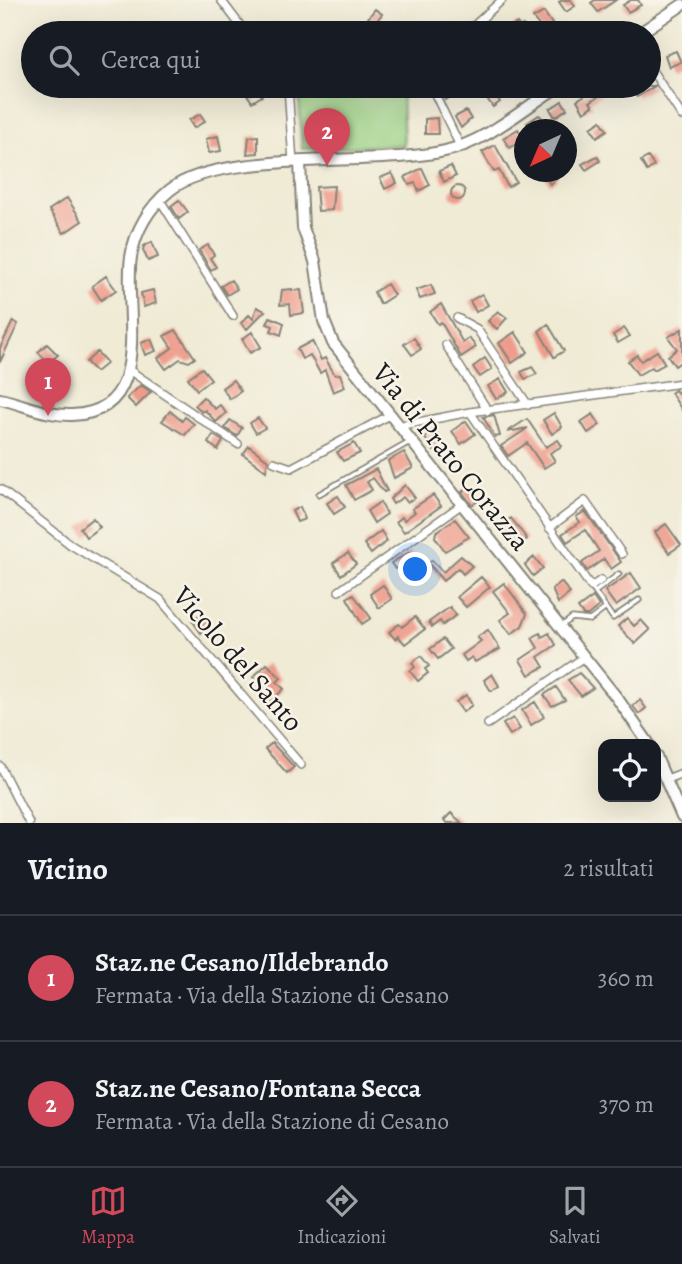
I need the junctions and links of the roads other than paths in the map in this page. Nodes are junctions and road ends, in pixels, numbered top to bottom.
1 (221, 0) edge
2 (502, 0) edge
3 (682, 5) edge
4 (237, 21) edge
5 (480, 21) edge
6 (658, 21) edge
7 (661, 84) edge
8 (289, 98) edge
9 (436, 98) edge
10 (539, 98) edge
11 (682, 116) edge
12 (460, 146) junction
13 (297, 163) junction
14 (160, 200) junction
15 (233, 316) dead end
16 (457, 318) dead end
17 (446, 345) dead end
18 (130, 370) junction
19 (682, 383) edge
20 (0, 399) edge
21 (528, 405) junction
22 (488, 411) junction
23 (470, 412) junction
24 (388, 416) junction
25 (397, 427) junction
26 (410, 442) junction
27 (238, 444) dead end
28 (274, 462) dead end
29 (0, 489) edge
30 (319, 495) dead end
31 (461, 505) junction
32 (549, 528) junction
33 (622, 554) dead end
34 (619, 575) dead end
35 (601, 580) dead end
36 (593, 590) junction
37 (339, 591) dead end
38 (639, 600) dead end
39 (606, 608) junction
40 (560, 628) junction
41 (584, 657) junction
42 (488, 724) dead end
43 (645, 739) edge
44 (301, 765) dead end
45 (0, 766) edge
46 (661, 767) edge
47 (682, 773) edge
48 (668, 780) junction
49 (661, 784) edge
50 (682, 817) edge
51 (29, 823) edge

1 - 4 street
2 - 5 street
3 - 6 street
7 - 11 street
8 - 13 street
9 - 12 street
10 - 12 street
12 - 13 street
13 - 14 street
13 - 24 street, Via di Prato Corazza
14 - 15 street
14 - 18 street
16 - 21 street
17 - 22 street
18 - 20 street
18 - 27 street
19 - 21 street
21 - 22 street
22 - 23 street
23 - 25 street
23 - 32 street
24 - 25 street, Via di Prato Corazza
24 - 28 street
25 - 26 street, Via di Prato Corazza
26 - 30 lane
26 - 31 street, Via di Prato Corazza
29 - 44 street, Vicolo del Santo
31 - 37 street
31 - 40 street, Via di Prato Corazza
32 - 33 street
32 - 36 street
34 - 36 lane
35 - 36 street
36 - 39 lane
38 - 39 lane
39 - 40 lane
40 - 41 street, Via di Prato Corazza
41 - 42 street
41 - 43 street, Via di Prato Corazza
45 - 51 street
46 - 48 street
47 - 48 street
48 - 49 street
48 - 50 street

